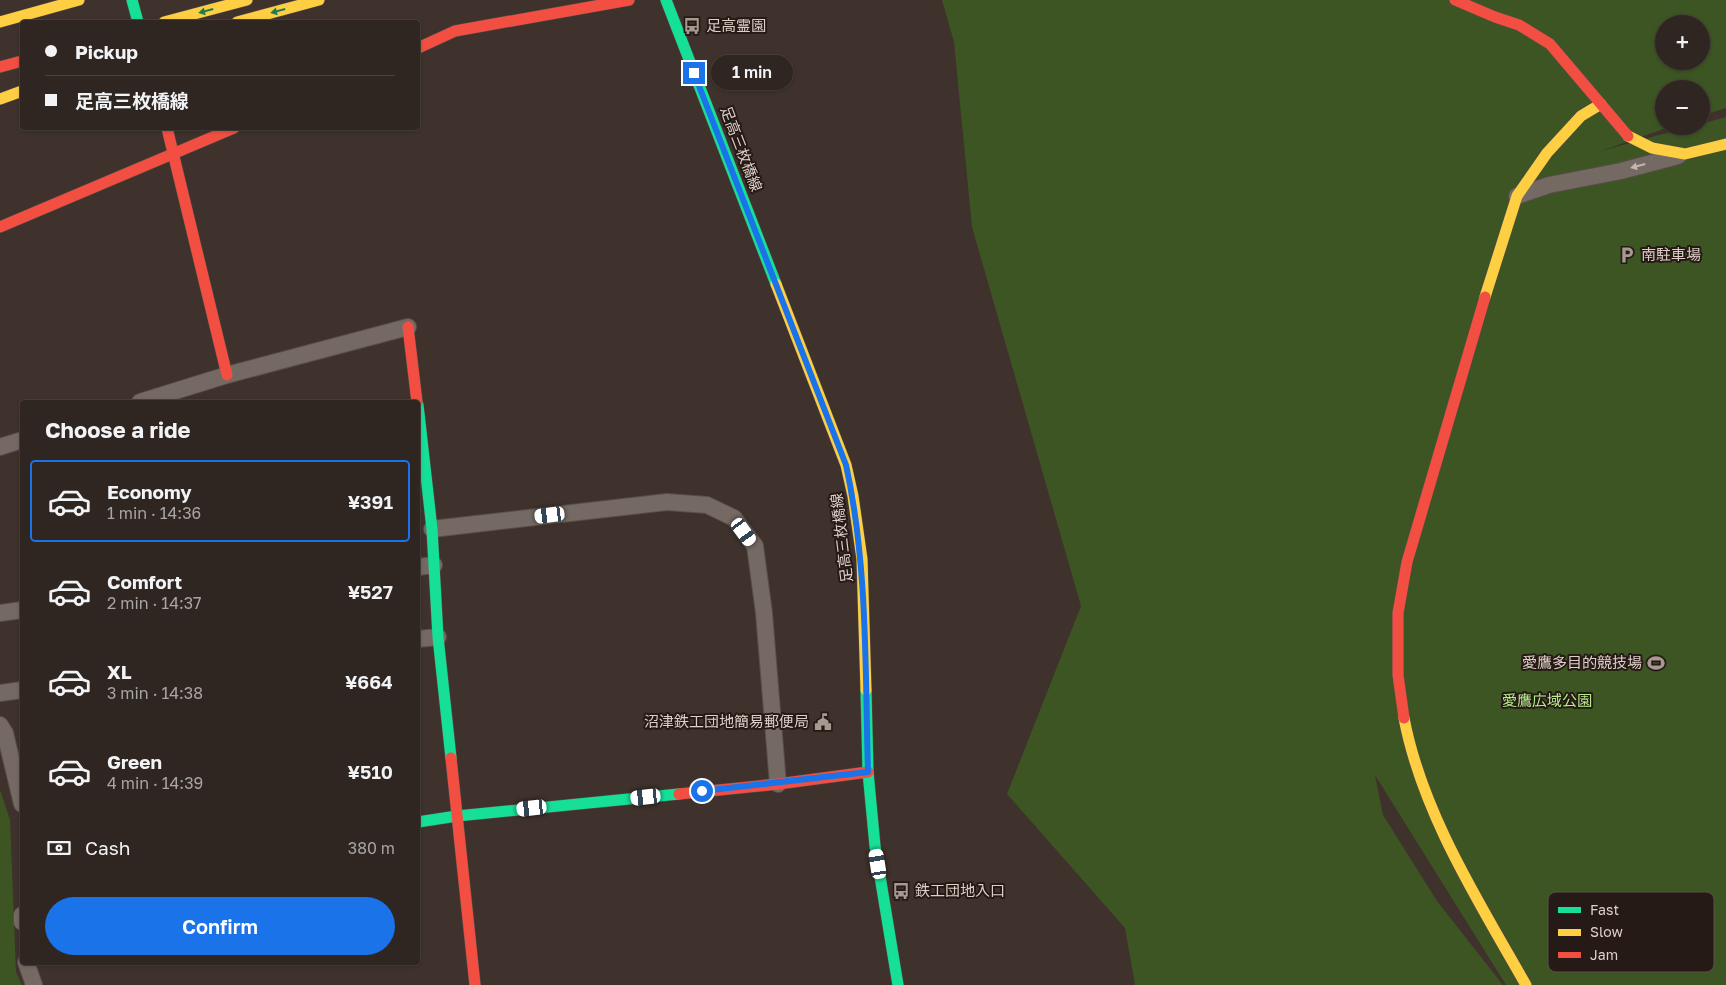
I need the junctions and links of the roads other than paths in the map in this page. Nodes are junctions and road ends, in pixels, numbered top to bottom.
1 (69, 0) edge
2 (79, 0) edge
3 (132, 0) edge
4 (247, 0) edge
5 (319, 0) edge
6 (628, 0) edge
7 (666, 0) edge
8 (1455, 0) edge
9 (0, 14) edge
10 (137, 20) edge
11 (172, 20) edge
12 (244, 20) edge
13 (0, 22) edge
14 (420, 47) edge
15 (20, 62) edge
16 (0, 67) edge
17 (20, 93) edge
18 (0, 99) edge
19 (1601, 104) junction
20 (168, 130) edge
21 (229, 130) edge
22 (1726, 144) edge
23 (174, 154) junction
24 (1685, 154) junction
25 (1517, 196) junction
26 (0, 227) edge
27 (408, 327) joint
28 (227, 375) junction
29 (146, 400) edge
30 (417, 400) edge
31 (420, 429) edge
32 (20, 441) edge
33 (0, 447) edge
34 (432, 529) junction
35 (434, 565) junction
36 (420, 567) edge
37 (20, 610) edge
38 (0, 613) edge
39 (438, 637) junction
40 (420, 639) edge
41 (20, 690) edge
42 (0, 692) edge
43 (0, 725) edge
44 (868, 772) junction
45 (778, 784) junction
46 (20, 795) edge
47 (457, 816) junction
48 (420, 822) edge
49 (27, 965) edge
50 (34, 985) edge
51 (475, 985) edge
52 (898, 985) edge
53 (1526, 985) edge

1 - 9 main road
2 - 13 main road
3 - 10 main road
4 -> 11 main road
5 -> 12 main road
6 - 14 main road
7 - 44 main road, 足高三枚橋線
8 - 19 main road
15 - 16 main road
17 - 18 main road
19 - 24 main road
19 - 25 main road
20 - 23 main road
21 - 23 main road
22 - 24 main road
23 - 26 main road
23 - 28 main road
24 -> 25 street
25 - 53 main road
27 - 28 street
27 - 30 main road
28 - 29 street
31 - 34 main road
32 - 33 street
34 - 35 main road
34 - 45 street
35 - 36 street
35 - 39 main road
37 - 38 street
39 - 40 street
39 - 47 main road
41 - 42 street
43 - 46 street
44 - 45 main road
44 - 52 main road, 足高三枚橋線
45 - 47 main road
47 - 48 main road
47 - 51 main road
49 - 50 street

